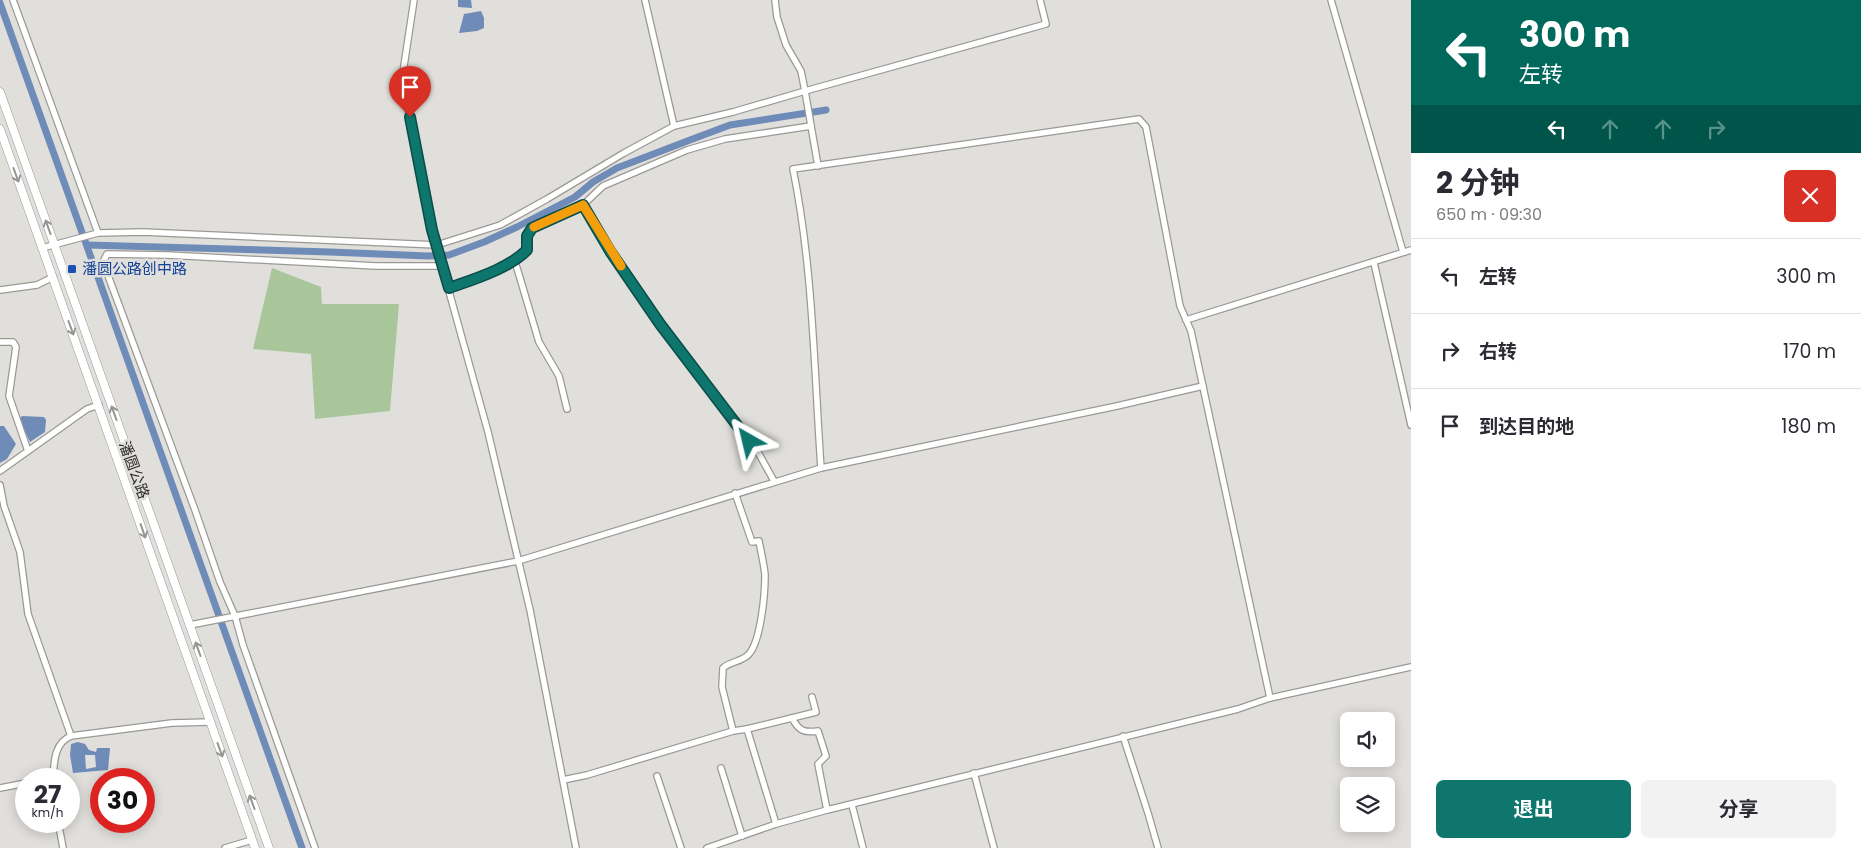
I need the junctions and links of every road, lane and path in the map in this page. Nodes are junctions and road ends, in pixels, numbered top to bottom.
1 (13, 0) edge
2 (414, 0) edge
3 (645, 0) edge
4 (775, 0) edge
5 (1040, 0) edge
6 (1332, 0) edge
7 (805, 91) junction
8 (0, 92) edge
9 (674, 126) junction
10 (811, 126) junction
11 (0, 129) edge
12 (818, 166) junction
13 (583, 205) junction
14 (98, 233) junction
15 (54, 244) junction
16 (438, 246) junction
17 (42, 248) junction
18 (1411, 250) edge
19 (1403, 252) junction
20 (513, 260) junction
21 (1374, 262) junction
22 (443, 265) junction
23 (53, 277) junction
24 (449, 288) junction
25 (0, 290) edge
26 (1186, 320) junction
27 (0, 342) edge
28 (1203, 386) junction
29 (99, 405) junction
30 (567, 409) dead end
31 (1411, 425) edge
32 (28, 451) junction
33 (821, 468) junction
34 (0, 471) edge
35 (774, 481) junction
36 (0, 485) edge
37 (734, 493) junction
38 (518, 561) junction
39 (233, 617) junction
40 (190, 625) junction
41 (1411, 667) edge
42 (812, 698) dead end
43 (1270, 698) junction
44 (792, 718) junction
45 (210, 722) junction
46 (747, 729) junction
47 (733, 730) junction
48 (71, 736) junction
49 (1123, 736) junction
50 (53, 768) edge
51 (721, 768) dead end
52 (974, 773) junction
53 (657, 776) dead end
54 (563, 780) junction
55 (15, 785) edge
56 (0, 788) edge
57 (852, 805) junction
58 (827, 810) junction
59 (776, 824) junction
60 (60, 833) edge
61 (742, 836) junction
62 (254, 844) edge
63 (62, 848) edge
64 (225, 848) edge
65 (269, 848) edge
66 (315, 848) edge
67 (576, 848) edge
68 (681, 848) edge
69 (707, 848) edge
70 (863, 848) edge
71 (994, 848) edge
72 (1158, 848) edge

1 - 14 street
2 - 16 street
3 - 9 street
4 - 7 street
5 - 7 street
6 - 19 street
7 - 9 street
7 - 10 street
15 -> 8 main road, 潘圆公路
9 - 16 street
10 - 12 street
10 - 13 street
11 -> 17 main road, 潘圆公路
12 - 26 street
12 - 33 street
13 - 20 street
13 - 35 street
14 - 15 street
14 - 16 street
15 - 17 street
40 -> 15 main road, 潘圆公路
16 - 22 street
17 - 23 main road, 潘圆公路
18 - 19 street
19 - 21 street
20 - 24 street
20 - 30 street
21 - 26 street
21 - 31 street
22 - 24 street
22 - 39 street
23 - 25 street
23 -> 29 main road, 潘圆公路
24 - 38 street
26 - 28 street
27 - 32 street
28 - 33 street
28 - 43 street
29 - 32 street
29 -> 45 main road, 潘圆公路
32 - 34 street
33 - 35 street
35 - 37 street
36 - 48 street
37 - 38 street
37 - 47 street
38 - 39 street
38 - 54 street
39 - 40 street
39 - 66 street
65 -> 40 main road, 潘圆公路
41 - 43 street
42 - 44 street
43 - 49 street
44 - 46 street
44 - 58 street
45 - 48 street
45 -> 62 main road, 潘圆公路
46 - 47 street
46 - 59 street
47 - 54 street
48 - 50 street
49 - 52 street
49 - 72 street
51 - 61 street
52 - 57 street
52 - 71 street
53 - 68 street
54 - 67 street
55 - 56 street
57 - 58 street
57 - 70 street
58 - 59 street
59 - 61 street
60 - 63 street
61 - 69 street
62 - 64 street

